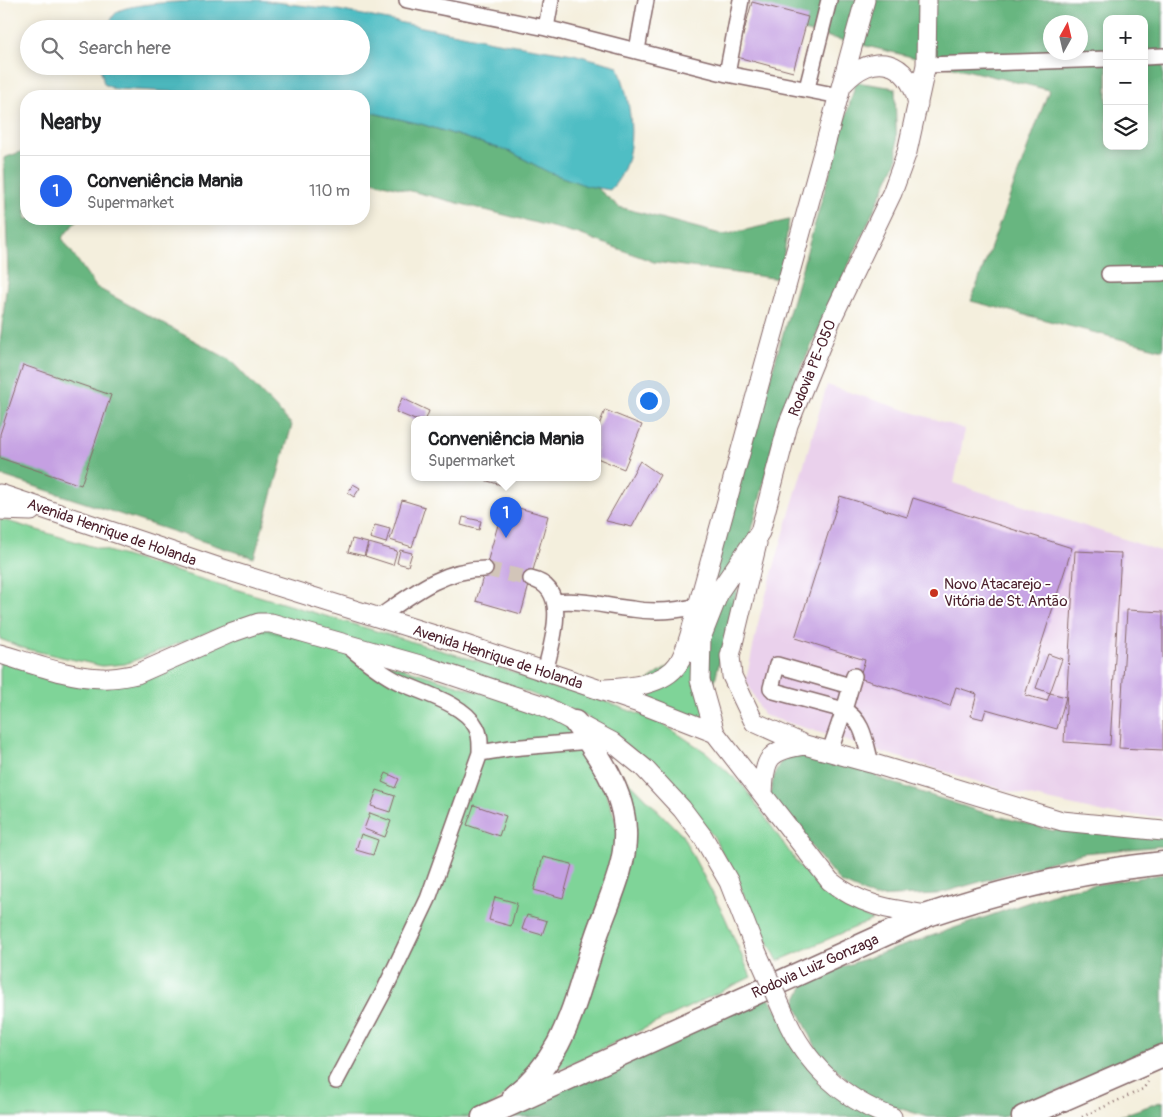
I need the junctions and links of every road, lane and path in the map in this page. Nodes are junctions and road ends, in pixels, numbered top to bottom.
1 (407, 0) edge
2 (551, 0) edge
3 (646, 0) edge
4 (741, 0) edge
5 (829, 0) edge
6 (865, 0) edge
7 (927, 0) edge
8 (456, 5) edge
9 (546, 28) junction
10 (637, 50) junction
11 (1163, 56) edge
12 (1148, 57) edge
13 (1103, 58) edge
14 (926, 65) junction
15 (727, 74) junction
16 (807, 88) junction
17 (841, 90) junction
18 (918, 104) junction
19 (1163, 273) edge
20 (1109, 274) dead end
21 (0, 494) edge
22 (0, 510) edge
23 (50, 511) junction
24 (760, 532) junction
25 (485, 569) tunnel mouth
26 (531, 579) tunnel mouth
27 (555, 602) junction
28 (698, 606) junction
29 (378, 618) junction
30 (344, 643) junction
31 (0, 654) edge
32 (545, 672) junction
33 (596, 690) junction
34 (844, 710) junction
35 (576, 722) junction
36 (715, 733) junction
37 (589, 741) junction
38 (805, 745) junction
39 (830, 751) junction
40 (480, 753) junction
41 (871, 763) junction
42 (763, 795) junction
43 (1163, 830) edge
44 (1163, 863) edge
45 (928, 914) junction
46 (1163, 1056) edge
47 (1151, 1078) dead end
48 (336, 1081) dead end
49 (489, 1114) edge
50 (1020, 1116) edge
51 (892, 1117) edge
52 (1082, 1117) edge

1 - 8 street
2 - 9 street
3 - 10 street
4 - 15 street
5 - 16 street
6 - 17 main road
7 - 14 main road, Rodovia PE-050
8 - 9 street
9 - 10 street
10 - 15 street
11 - 12 street
13 - 14 street
14 - 18 main road, Rodovia PE-050
15 - 16 street
16 - 17 street
17 - 18 main road
17 - 28 main road
18 - 24 main road, Rodovia PE-050
19 - 20 street
21 - 23 main road, Avenida Henrique de Holanda
22 - 23 main road
23 - 29 main road, Avenida Henrique de Holanda
24 - 36 main road, Rodovia PE-050
24 - 38 main road
25 - 29 street
26 - 27 street
27 - 28 street
27 - 32 street
28 - 33 main road
29 - 32 main road, Avenida Henrique de Holanda
30 - 31 main road, Avenida Henrique de Holanda
30 - 35 main road, Avenida Henrique de Holanda
30 - 40 street
32 - 33 main road, Avenida Henrique de Holanda
33 - 36 main road, Avenida Henrique de Holanda
34 - 34 street
34 - 39 street
34 - 41 street
35 - 37 highway
35 - 51 main road, Avenida Henrique de Holanda, bridge
36 - 42 main road
37 - 40 street
37 - 49 highway
38 - 39 main road
38 - 42 main road
39 - 41 main road
40 - 48 street
41 - 43 main road
42 - 45 main road
44 - 45 highway, Rodovia Luiz Gonzaga
45 - 49 highway, Rodovia Luiz Gonzaga
46 - 50 highway
47 - 52 path

